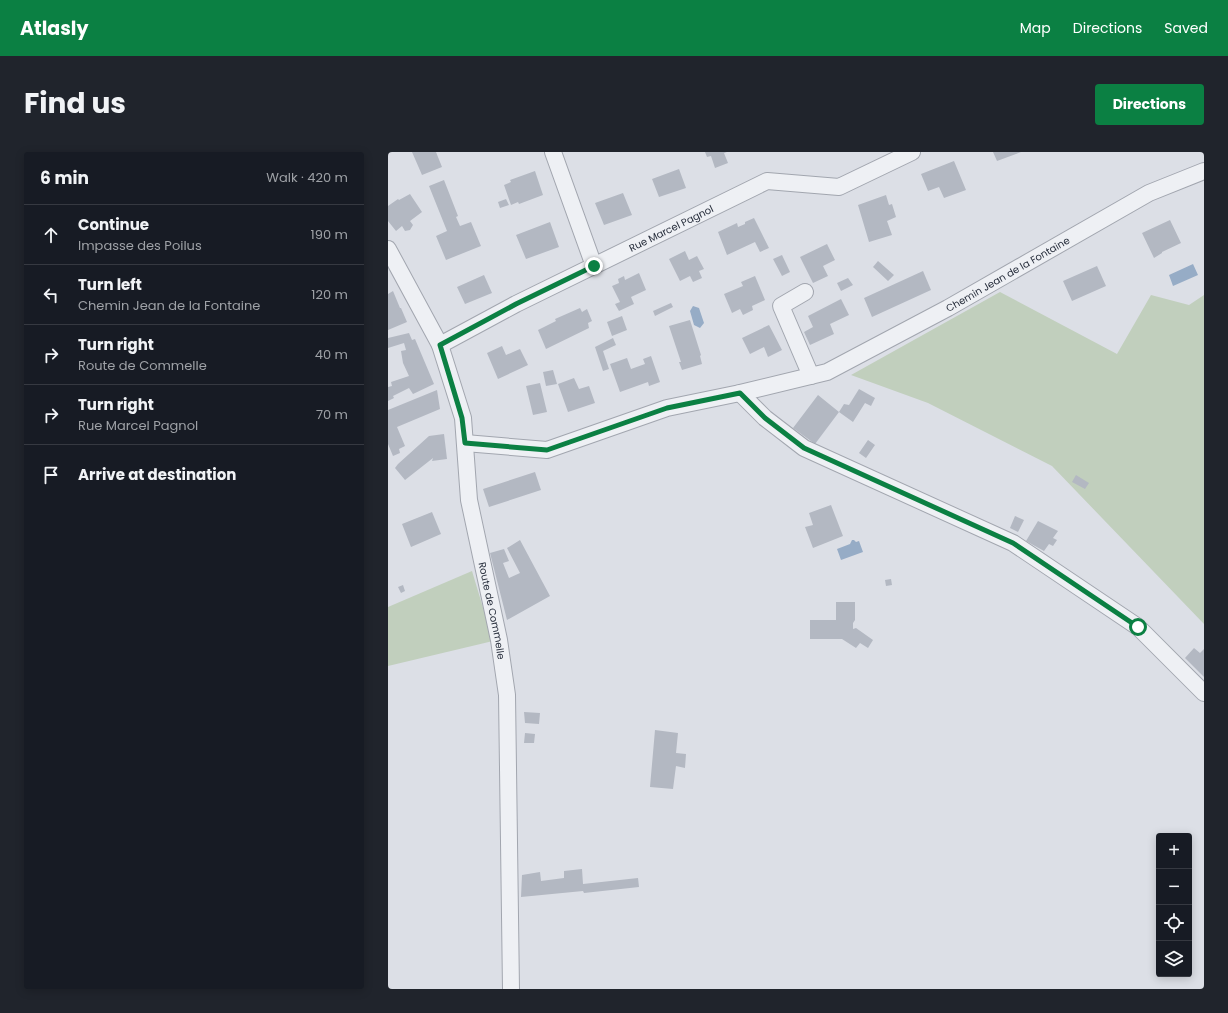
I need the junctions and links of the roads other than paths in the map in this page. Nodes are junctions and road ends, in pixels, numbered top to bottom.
1 (553, 152) edge
2 (912, 152) edge
3 (1204, 171) edge
4 (388, 249) edge
5 (594, 266) junction
6 (805, 292) dead end
7 (440, 345) junction
8 (811, 376) junction
9 (740, 393) junction
10 (465, 443) junction
11 (1204, 693) edge
12 (511, 989) edge

1 - 5 street
2 - 5 street, Rue Marcel Pagnol
3 - 8 street, Chemin Jean de la Fontaine
4 - 7 street, Route de Commelle
5 - 7 street, Rue Marcel Pagnol
6 - 8 street
7 - 10 street, Route de Commelle
8 - 9 street, Chemin Jean de la Fontaine
9 - 10 street, Chemin Jean de la Fontaine
9 - 11 street
10 - 12 street, Route de Commelle

